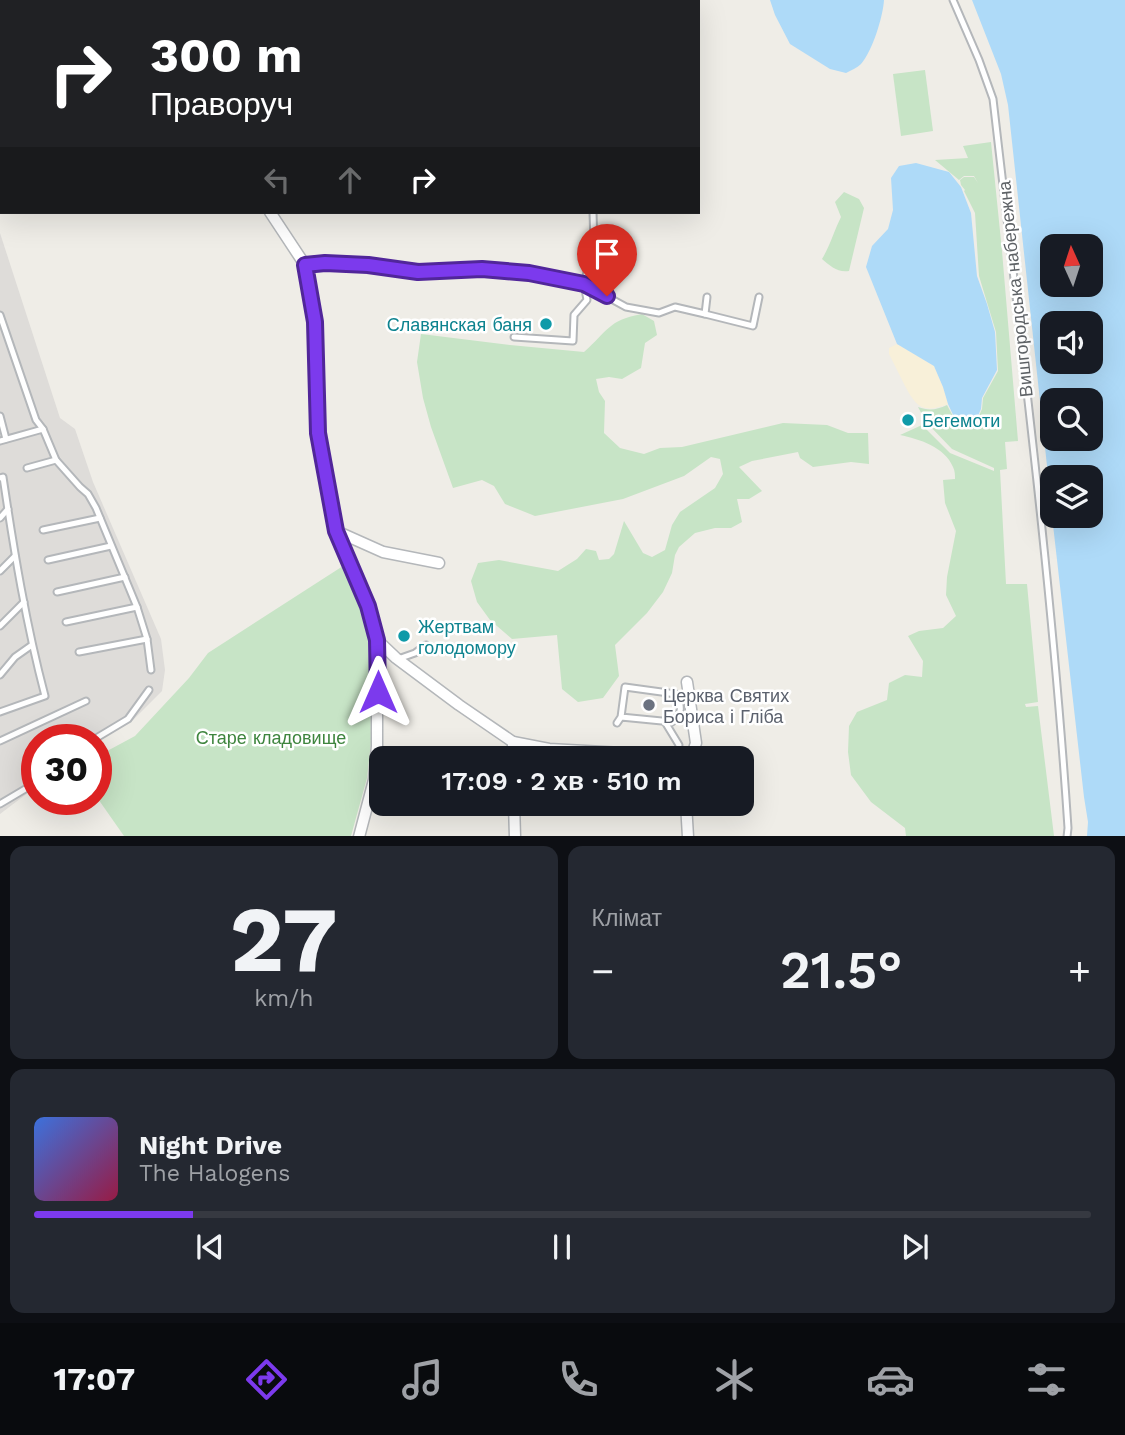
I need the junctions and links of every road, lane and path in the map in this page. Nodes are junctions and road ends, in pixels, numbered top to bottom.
1 (953, 0) edge
2 (272, 214) edge
3 (593, 214) edge
4 (305, 265) junction
5 (584, 284) junction
6 (707, 297) dead end
7 (759, 297) dead end
8 (705, 314) junction
9 (0, 315) edge
10 (514, 337) dead end
11 (0, 416) edge
12 (44, 429) junction
13 (3, 440) edge
14 (56, 460) junction
15 (27, 468) dead end
16 (0, 478) edge
17 (8, 509) junction
18 (0, 518) edge
19 (100, 518) junction
20 (43, 530) dead end
21 (336, 531) junction
22 (111, 546) junction
23 (15, 556) junction
24 (48, 560) dead end
25 (439, 563) dead end
26 (0, 571) edge
27 (125, 577) junction
28 (57, 592) dead end
29 (24, 602) junction
30 (137, 607) junction
31 (66, 622) dead end
32 (0, 626) edge
33 (147, 639) junction
34 (377, 640) junction
35 (32, 645) junction
36 (426, 645) dead end
37 (79, 652) dead end
38 (398, 659) junction
39 (151, 670) dead end
40 (0, 675) edge
41 (687, 682) dead end
42 (149, 690) dead end
43 (86, 701) dead end
44 (0, 712) edge
45 (665, 722) junction
46 (112, 729) edge
47 (0, 741) edge
48 (513, 742) junction
49 (513, 746) edge
50 (534, 746) edge
51 (679, 746) edge
52 (694, 746) edge
53 (21, 792) edge
54 (0, 804) edge
55 (514, 816) edge
56 (687, 816) edge
57 (359, 836) edge
58 (515, 836) edge
59 (688, 836) edge
60 (1067, 836) edge

1 - 60 lane, Вишгородська набережна
2 - 4 street
3 - 5 lane
4 - 5 lane
4 - 21 street
5 - 8 lane
5 - 10 lane
6 - 8 lane
7 - 8 lane
9 - 12 lane
11 - 13 lane
12 - 13 lane
12 - 14 lane
14 - 15 lane
14 - 19 lane
16 - 17 lane
17 - 18 lane
17 - 23 lane
19 - 20 lane
19 - 22 lane
21 - 25 street
21 - 34 street
22 - 24 lane
22 - 27 lane
23 - 26 lane
23 - 29 lane
27 - 28 lane
27 - 30 lane
29 - 32 lane
29 - 35 lane
30 - 31 lane
30 - 33 lane
33 - 37 lane
33 - 39 lane
34 - 38 street
34 - 57 street
35 - 40 lane
35 - 44 lane
36 - 38 lane
38 - 48 street
41 - 52 street
42 - 46 lane
43 - 47 lane
45 - 45 lane
45 - 51 lane
48 - 49 street
48 - 50 street
53 - 54 lane
55 - 58 street
56 - 59 street

